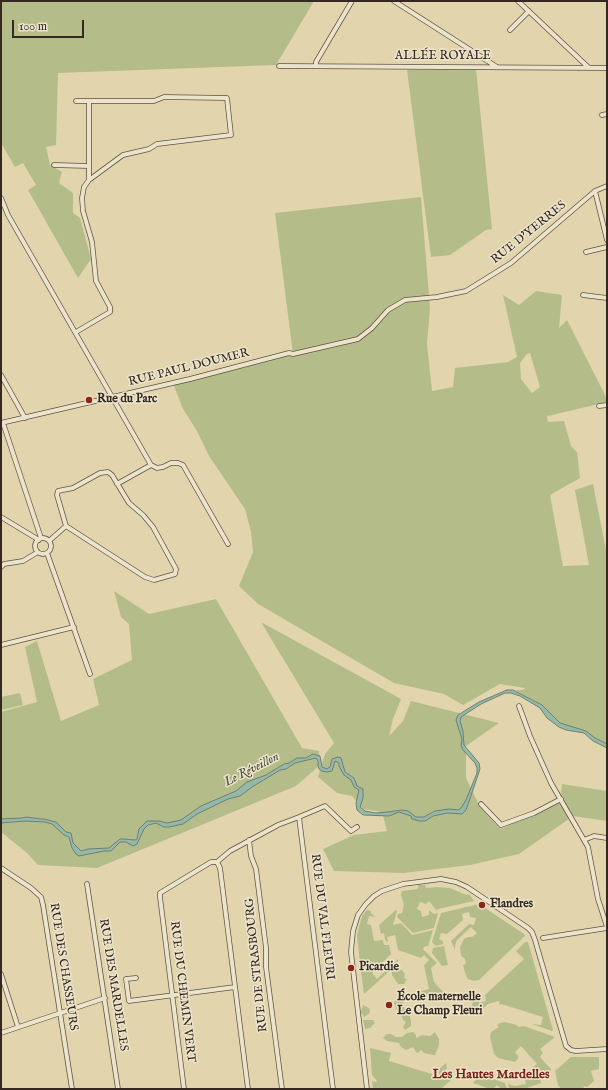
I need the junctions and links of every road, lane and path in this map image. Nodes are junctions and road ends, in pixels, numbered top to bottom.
1 (352, 1) edge
2 (394, 1) edge
3 (518, 1) edge
4 (529, 11) junction
5 (510, 30) dead end
6 (279, 66) dead end
7 (316, 66) junction
8 (498, 68) junction
9 (588, 68) junction
10 (607, 68) edge
11 (76, 101) dead end
12 (89, 101) junction
13 (607, 114) edge
14 (602, 115) dead end
15 (54, 165) dead end
16 (89, 166) junction
17 (89, 180) junction
18 (607, 186) edge
19 (595, 191) junction
20 (1, 198) edge
21 (607, 240) edge
22 (607, 247) edge
23 (586, 252) dead end
24 (583, 295) dead end
25 (607, 298) edge
26 (76, 332) junction
27 (289, 353) joint
28 (1, 375) edge
29 (112, 397) junction
30 (607, 405) edge
31 (599, 406) dead end
32 (25, 418) junction
33 (2, 423) edge
34 (151, 465) junction
35 (117, 484) junction
36 (1, 517) edge
37 (66, 526) junction
38 (40, 539) junction
39 (49, 540) junction
40 (228, 544) dead end
41 (38, 552) junction
42 (47, 553) junction
43 (1, 566) edge
44 (74, 627) junction
45 (1, 645) edge
46 (90, 674) dead end
47 (519, 706) dead end
48 (561, 799) junction
49 (481, 804) dead end
50 (299, 817) junction
51 (357, 827) dead end
52 (607, 838) edge
53 (249, 840) junction
54 (584, 840) junction
55 (217, 862) junction
56 (1, 868) edge
57 (87, 884) dead end
58 (607, 928) edge
59 (543, 938) dead end
60 (1, 974) edge
61 (136, 978) dead end
62 (235, 987) junction
63 (172, 995) junction
64 (105, 998) junction
65 (61, 1012) junction
66 (18, 1027) junction
67 (1, 1032) edge
68 (607, 1050) edge
69 (72, 1089) edge
70 (118, 1089) edge
71 (184, 1089) edge
72 (248, 1089) edge
73 (282, 1089) edge
74 (333, 1089) edge
75 (367, 1089) edge

1 - 7 street
2 - 8 street
3 - 4 street
4 - 5 street
4 - 9 street
6 - 7 street, ALLÉE ROYALE
7 - 8 street, ALLÉE ROYALE
8 - 9 street, ALLÉE ROYALE
9 - 10 street, ALLÉE ROYALE
11 - 12 street
12 - 16 street
12 - 17 street
13 - 14 street
15 - 16 street
16 - 17 street
17 - 26 street
18 - 19 street, RUE D'YERRES
19 - 21 street
19 - 27 street, RUE D'YERRES
20 - 26 street
22 - 23 street
24 - 25 street
26 - 29 street
27 - 29 street, RUE PAUL DOUMER
28 - 32 street
29 - 32 street, RUE PAUL DOUMER
29 - 34 street
30 - 31 street
32 - 33 street, RUE PAUL DOUMER
33 - 38 street
34 - 35 street
34 - 40 street
35 - 37 street
35 - 37 street
36 - 38 street
37 - 39 street
38 - 39 street
38 - 41 street
39 - 42 street
41 - 42 street
41 - 43 street
42 - 44 street
44 - 45 street
44 - 46 street
47 - 48 street
48 - 49 street
48 - 54 street
50 - 51 street
50 - 53 street
50 - 74 street, RUE DU VAL FLEURI
52 - 54 street
53 - 55 street
53 - 73 street, RUE DE STRASBOURG
54 - 58 street
55 - 62 street
55 - 63 street, RUE DU CHEMIN VERT
56 - 65 street, RUE DES CHASSEURS
57 - 64 street, RUE DES MARDELLES
58 - 59 street
60 - 66 street
61 - 63 street
62 - 63 street
62 - 72 street
63 - 71 street, RUE DU CHEMIN VERT
64 - 65 street
64 - 70 street, RUE DES MARDELLES
65 - 66 street
65 - 69 street, RUE DES CHASSEURS
66 - 67 street
68 - 75 street

